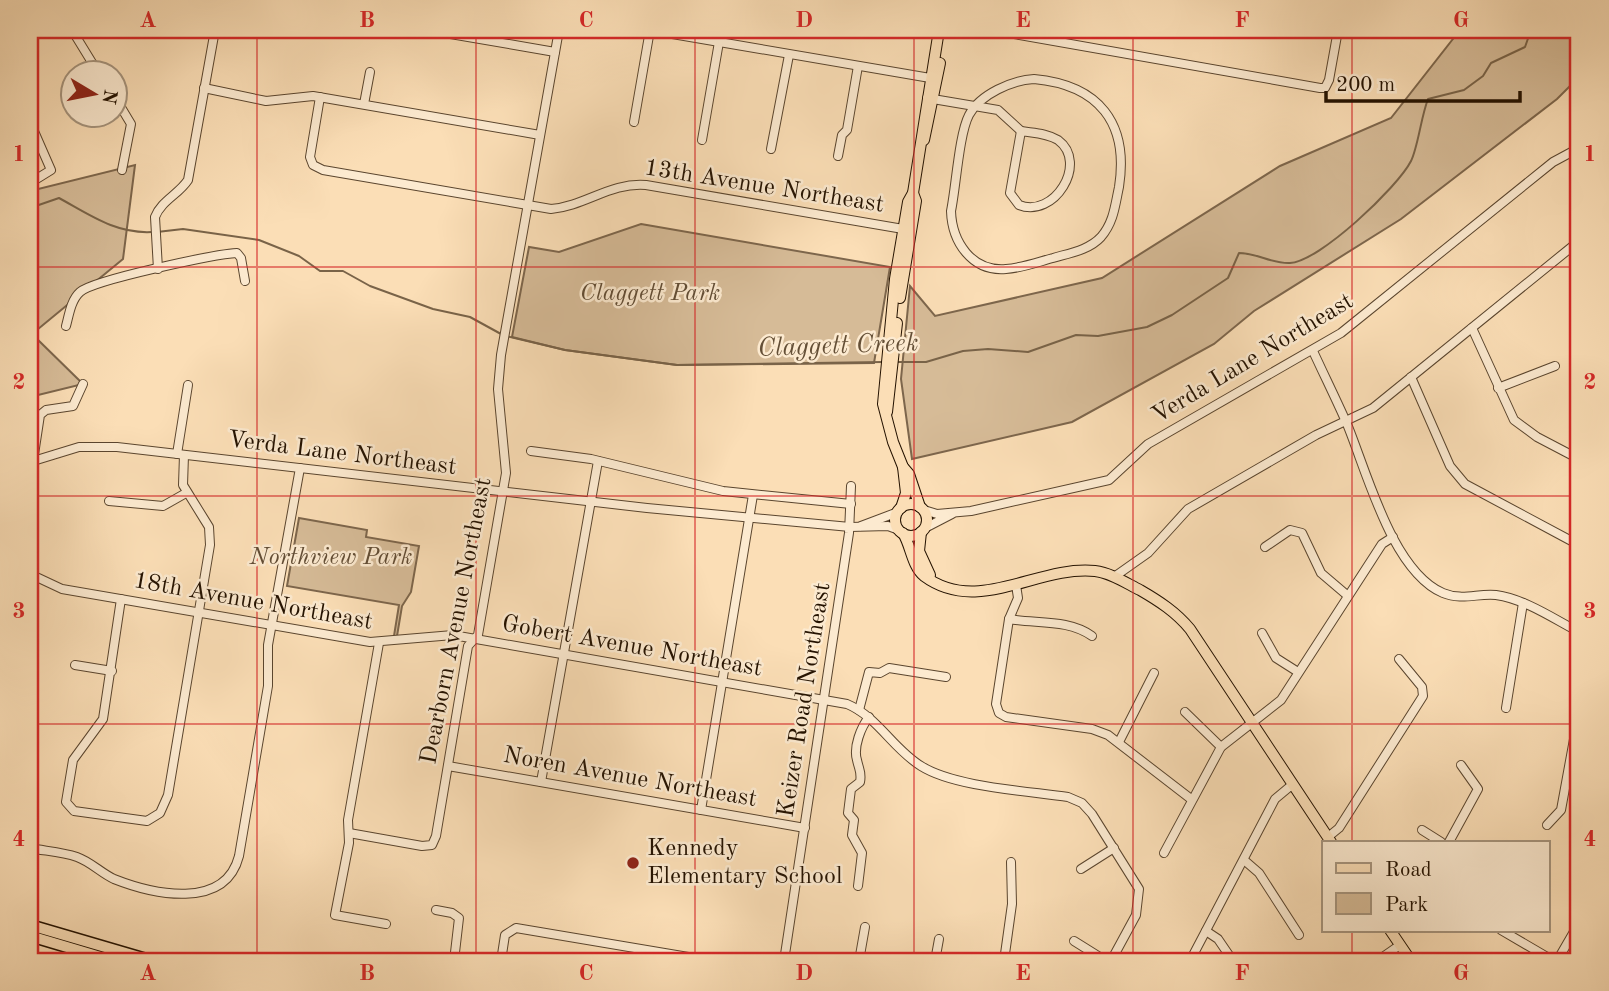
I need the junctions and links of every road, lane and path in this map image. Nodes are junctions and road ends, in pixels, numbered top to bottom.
1 (72, 30) edge
2 (215, 30) edge
3 (427, 30) edge
4 (559, 30) edge
5 (650, 30) edge
6 (939, 30) edge
7 (946, 30) edge
8 (991, 30) edge
9 (1338, 30) edge
10 (685, 33) edge
11 (719, 42) junction
12 (555, 52) junction
13 (789, 55) junction
14 (90, 60) edge
15 (858, 66) junction
16 (370, 72) dead end
17 (934, 79) junction
18 (204, 88) junction
19 (320, 97) junction
20 (931, 98) junction
21 (364, 104) junction
22 (977, 106) junction
23 (30, 122) edge
24 (634, 122) dead end
25 (130, 130) edge
26 (1021, 131) junction
27 (540, 135) junction
28 (702, 139) dead end
29 (1579, 148) edge
30 (771, 149) dead end
31 (838, 156) dead end
32 (122, 170) dead end
33 (30, 183) edge
34 (527, 206) junction
35 (907, 229) junction
36 (1579, 241) edge
37 (158, 269) junction
38 (245, 281) dead end
39 (66, 326) dead end
40 (1472, 328) junction
41 (1313, 351) junction
42 (1555, 366) dead end
43 (1411, 377) junction
44 (83, 384) dead end
45 (188, 385) dead end
46 (1498, 388) junction
47 (1346, 421) junction
48 (531, 451) dead end
49 (181, 455) junction
50 (1579, 459) edge
51 (598, 461) junction
52 (31, 462) edge
53 (903, 467) junction
54 (300, 468) junction
55 (851, 485) dead end
56 (502, 492) junction
57 (186, 493) junction
58 (753, 495) junction
59 (109, 501) dead end
60 (589, 502) junction
61 (851, 504) junction
62 (922, 508) junction
63 (900, 510) junction
64 (952, 514) junction
65 (751, 518) junction
66 (861, 526) junction
67 (850, 527) junction
68 (923, 530) junction
69 (901, 532) junction
70 (1393, 537) junction
71 (1579, 545) edge
72 (1265, 547) dead end
73 (30, 574) edge
74 (1114, 577) junction
75 (932, 579) junction
76 (1016, 585) junction
77 (1348, 596) junction
78 (121, 599) junction
79 (1523, 603) junction
80 (199, 612) junction
81 (1009, 619) junction
82 (272, 625) junction
83 (1579, 632) edge
84 (1262, 633) dead end
85 (1092, 636) dead end
86 (474, 639) junction
87 (379, 643) junction
88 (563, 655) junction
89 (1399, 659) dead end
90 (75, 666) dead end
91 (112, 671) junction
92 (1298, 672) junction
93 (1154, 673) dead end
94 (946, 677) dead end
95 (723, 683) junction
96 (825, 699) junction
97 (1506, 708) dead end
98 (859, 710) junction
99 (1185, 712) dead end
100 (1579, 712) edge
101 (869, 717) junction
102 (1252, 722) junction
103 (1119, 742) junction
104 (1221, 747) junction
105 (1461, 765) dead end
106 (448, 766) junction
107 (541, 782) junction
108 (1293, 785) junction
109 (1191, 799) junction
110 (701, 810) junction
111 (1547, 825) dead end
112 (805, 828) junction
113 (1422, 830) dead end
114 (349, 833) junction
115 (1330, 840) edge
116 (1439, 841) edge
117 (1450, 841) edge
118 (30, 848) edge
119 (1114, 848) junction
120 (1164, 853) dead end
121 (1244, 860) junction
122 (1011, 862) dead end
123 (1081, 869) dead end
124 (858, 886) dead end
125 (436, 910) dead end
126 (1579, 923) edge
127 (386, 924) dead end
128 (30, 925) edge
129 (865, 927) dead end
130 (1206, 932) junction
131 (1391, 932) edge
132 (1505, 932) edge
133 (1299, 935) dead end
134 (30, 936) edge
135 (939, 939) dead end
136 (1074, 941) dead end
137 (1400, 945) junction
138 (426, 958) dead end
139 (784, 960) edge
140 (114, 961) edge
141 (153, 961) edge
142 (435, 961) edge
143 (454, 961) edge
144 (501, 961) edge
145 (712, 961) edge
146 (796, 961) edge
147 (859, 961) edge
148 (935, 961) edge
149 (1004, 961) edge
150 (1109, 961) edge
151 (1190, 961) edge
152 (1233, 961) edge
153 (1377, 961) edge
154 (1411, 961) edge
155 (1556, 961) edge

1 - 14 street
2 - 18 street
3 - 12 street
4 - 12 street, Dearborn Avenue Northeast
5 - 10 street
5 - 24 street
6 - 17 main road
7 - 17 main road
8 - 9 street
10 - 11 street
11 - 13 street
11 - 28 street
12 - 27 street, Dearborn Avenue Northeast
13 - 15 street
13 - 30 street
15 - 17 street
15 - 31 street
16 - 21 street
17 - 20 main road
18 - 19 street
18 - 37 street
19 - 21 street
19 - 34 street, 13th Avenue Northeast
20 - 22 street
20 - 35 main road
21 - 27 street
22 - 22 street
22 - 26 street
23 - 33 street
25 - 32 street
26 - 26 street
27 - 34 street, Dearborn Avenue Northeast
29 - 41 street, Verda Lane Northeast
34 - 35 street, 13th Avenue Northeast
34 - 56 street, Dearborn Avenue Northeast
35 - 53 main road
36 - 40 street
37 - 38 street
37 - 39 street
40 - 43 street
40 - 46 street
41 - 47 street
41 - 64 street, Verda Lane Northeast
42 - 46 street
43 - 47 street
43 - 71 street
44 - 52 street
45 - 49 street
46 - 50 street
47 - 70 street
47 - 74 street
48 - 51 street
49 - 52 street, Verda Lane Northeast
49 - 54 street, Verda Lane Northeast
49 - 57 street
51 - 58 street
51 - 60 street
53 - 62 main road
53 - 63 main road
54 - 56 street, Verda Lane Northeast
54 - 82 street
55 - 61 street, Keizer Road Northeast
56 - 60 street, Verda Lane Northeast
56 - 86 street, Dearborn Avenue Northeast
57 - 59 street
57 - 80 street
58 - 61 street
58 - 65 street
60 - 65 street, Verda Lane Northeast
60 - 88 street
61 - 67 street, Keizer Road Northeast
62 - 63 main road
62 - 64 street, Verda Lane Northeast
62 - 68 main road
63 - 66 street, Verda Lane Northeast
63 - 69 main road
64 - 68 street, Verda Lane Northeast
65 - 67 street, Verda Lane Northeast
65 - 95 street
66 - 67 street, Verda Lane Northeast
66 - 69 street, Verda Lane Northeast
67 - 96 street, Keizer Road Northeast
68 - 69 main road
68 - 75 main road
69 - 75 main road
70 - 77 street
70 - 79 street
72 - 77 street
73 - 78 street, 18th Avenue Northeast
74 - 76 main road
74 - 102 main road
75 - 76 main road
76 - 81 street
77 - 92 street
78 - 80 street, 18th Avenue Northeast
78 - 91 street
79 - 83 street
79 - 97 street
80 - 82 street, 18th Avenue Northeast
80 - 91 street
81 - 85 street
81 - 103 street
82 - 87 street, 18th Avenue Northeast
82 - 118 street
84 - 92 street
86 - 87 street, 18th Avenue Northeast
86 - 88 street, Gobert Avenue Northeast
86 - 106 street, Dearborn Avenue Northeast
87 - 114 street
88 - 95 street, Gobert Avenue Northeast
88 - 107 street
89 - 115 street
90 - 91 street
92 - 102 street
93 - 103 street
94 - 98 street
95 - 96 street, Gobert Avenue Northeast
95 - 110 street
96 - 98 street, Gobert Avenue Northeast
96 - 112 street, Keizer Road Northeast
98 - 101 street, Gobert Avenue Northeast
99 - 104 street
100 - 111 street
101 - 119 street, Gobert Avenue Northeast
101 - 124 street
102 - 104 street
102 - 108 main road
103 - 109 street
104 - 109 street
105 - 117 street
106 - 107 street, Noren Avenue Northeast
106 - 114 street, Dearborn Avenue Northeast
107 - 110 street, Noren Avenue Northeast
108 - 115 main road
108 - 121 street
109 - 120 street
110 - 112 street, Noren Avenue Northeast
112 - 139 street, Keizer Road Northeast
113 - 116 street
114 - 127 street
119 - 123 street
119 - 150 street, Gobert Avenue Northeast
121 - 130 street
121 - 133 street
122 - 149 street
125 - 143 street
126 - 155 street
128 - 141 highway
129 - 147 street
130 - 151 street
130 - 152 street
131 - 137 main road
132 - 155 street
134 - 140 highway
135 - 148 street
136 - 150 street
137 - 153 street
137 - 154 main road
138 - 142 street
139 - 146 street
144 - 145 street

